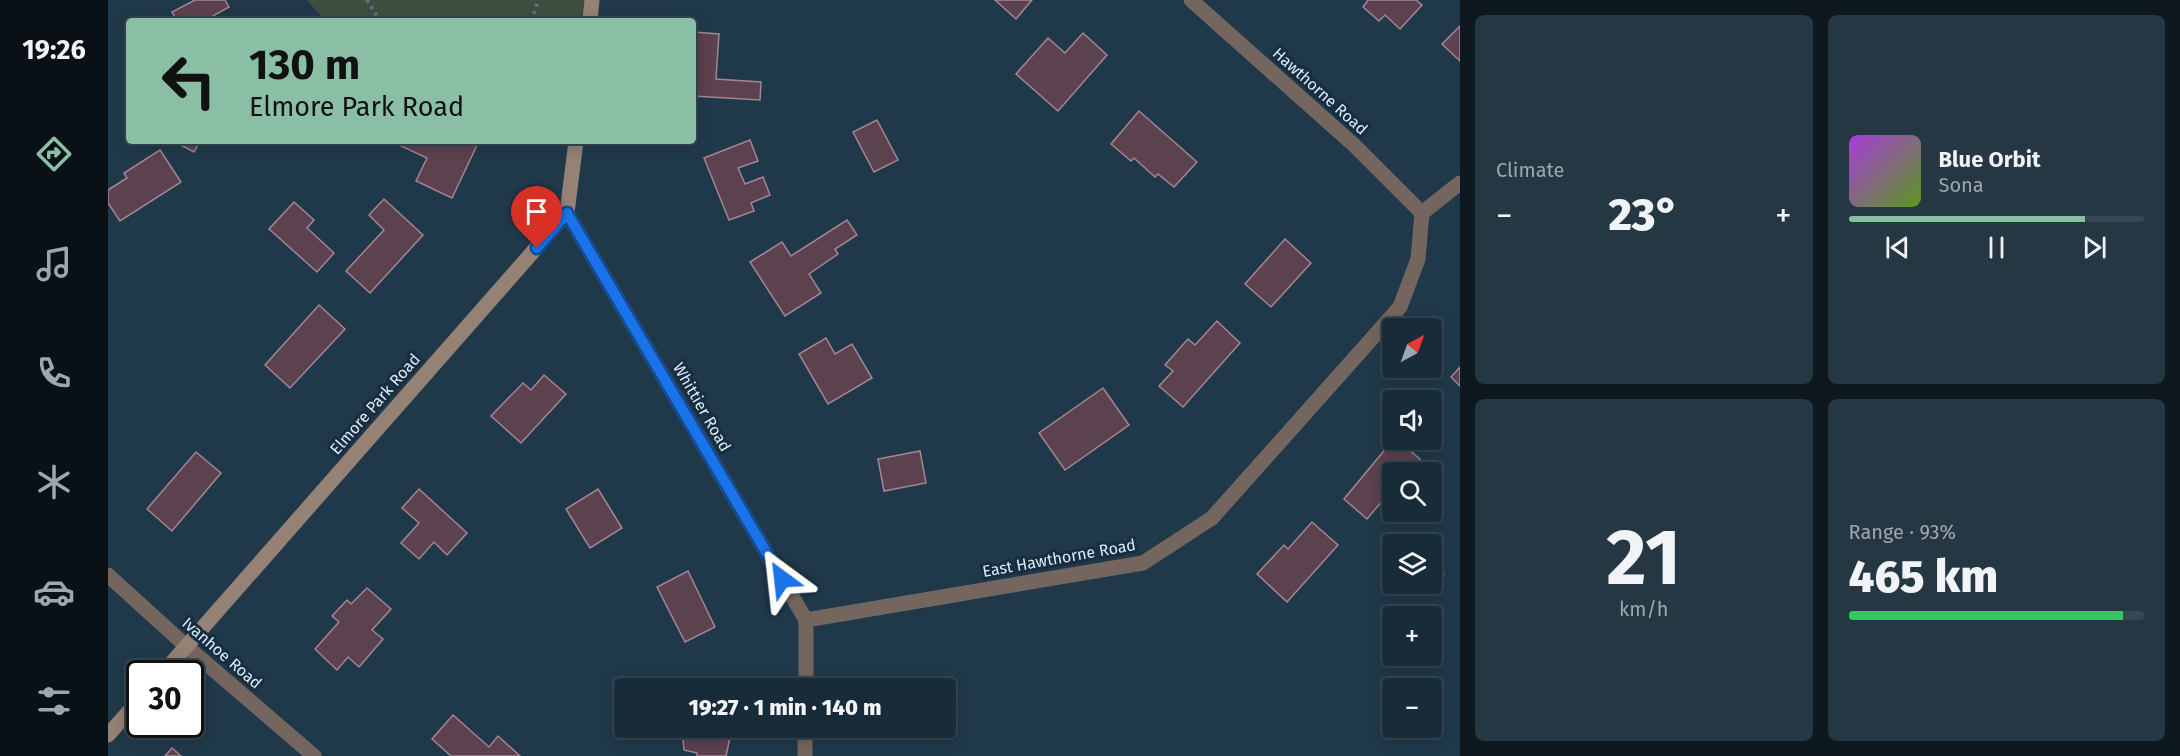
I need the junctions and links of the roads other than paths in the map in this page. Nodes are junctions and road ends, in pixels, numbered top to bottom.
1 (592, 0) edge
2 (1191, 0) edge
3 (590, 18) edge
4 (576, 144) edge
5 (1460, 183) edge
6 (567, 213) junction
7 (1422, 213) junction
8 (108, 575) edge
9 (806, 620) junction
10 (186, 646) junction
11 (174, 660) edge
12 (806, 678) edge
13 (126, 715) edge
14 (108, 735) edge
15 (806, 738) edge
16 (314, 756) edge
17 (805, 756) edge

1 - 3 street
2 - 7 street, Hawthorne Road
4 - 6 street
5 - 7 street
6 - 9 street, Whittier Road
6 - 10 street, Elmore Park Road
7 - 9 street, East Hawthorne Road
8 - 10 street, Ivanhoe Road
9 - 12 street
10 - 11 street, Elmore Park Road
10 - 16 street, Ivanhoe Road
13 - 14 street
15 - 17 street

